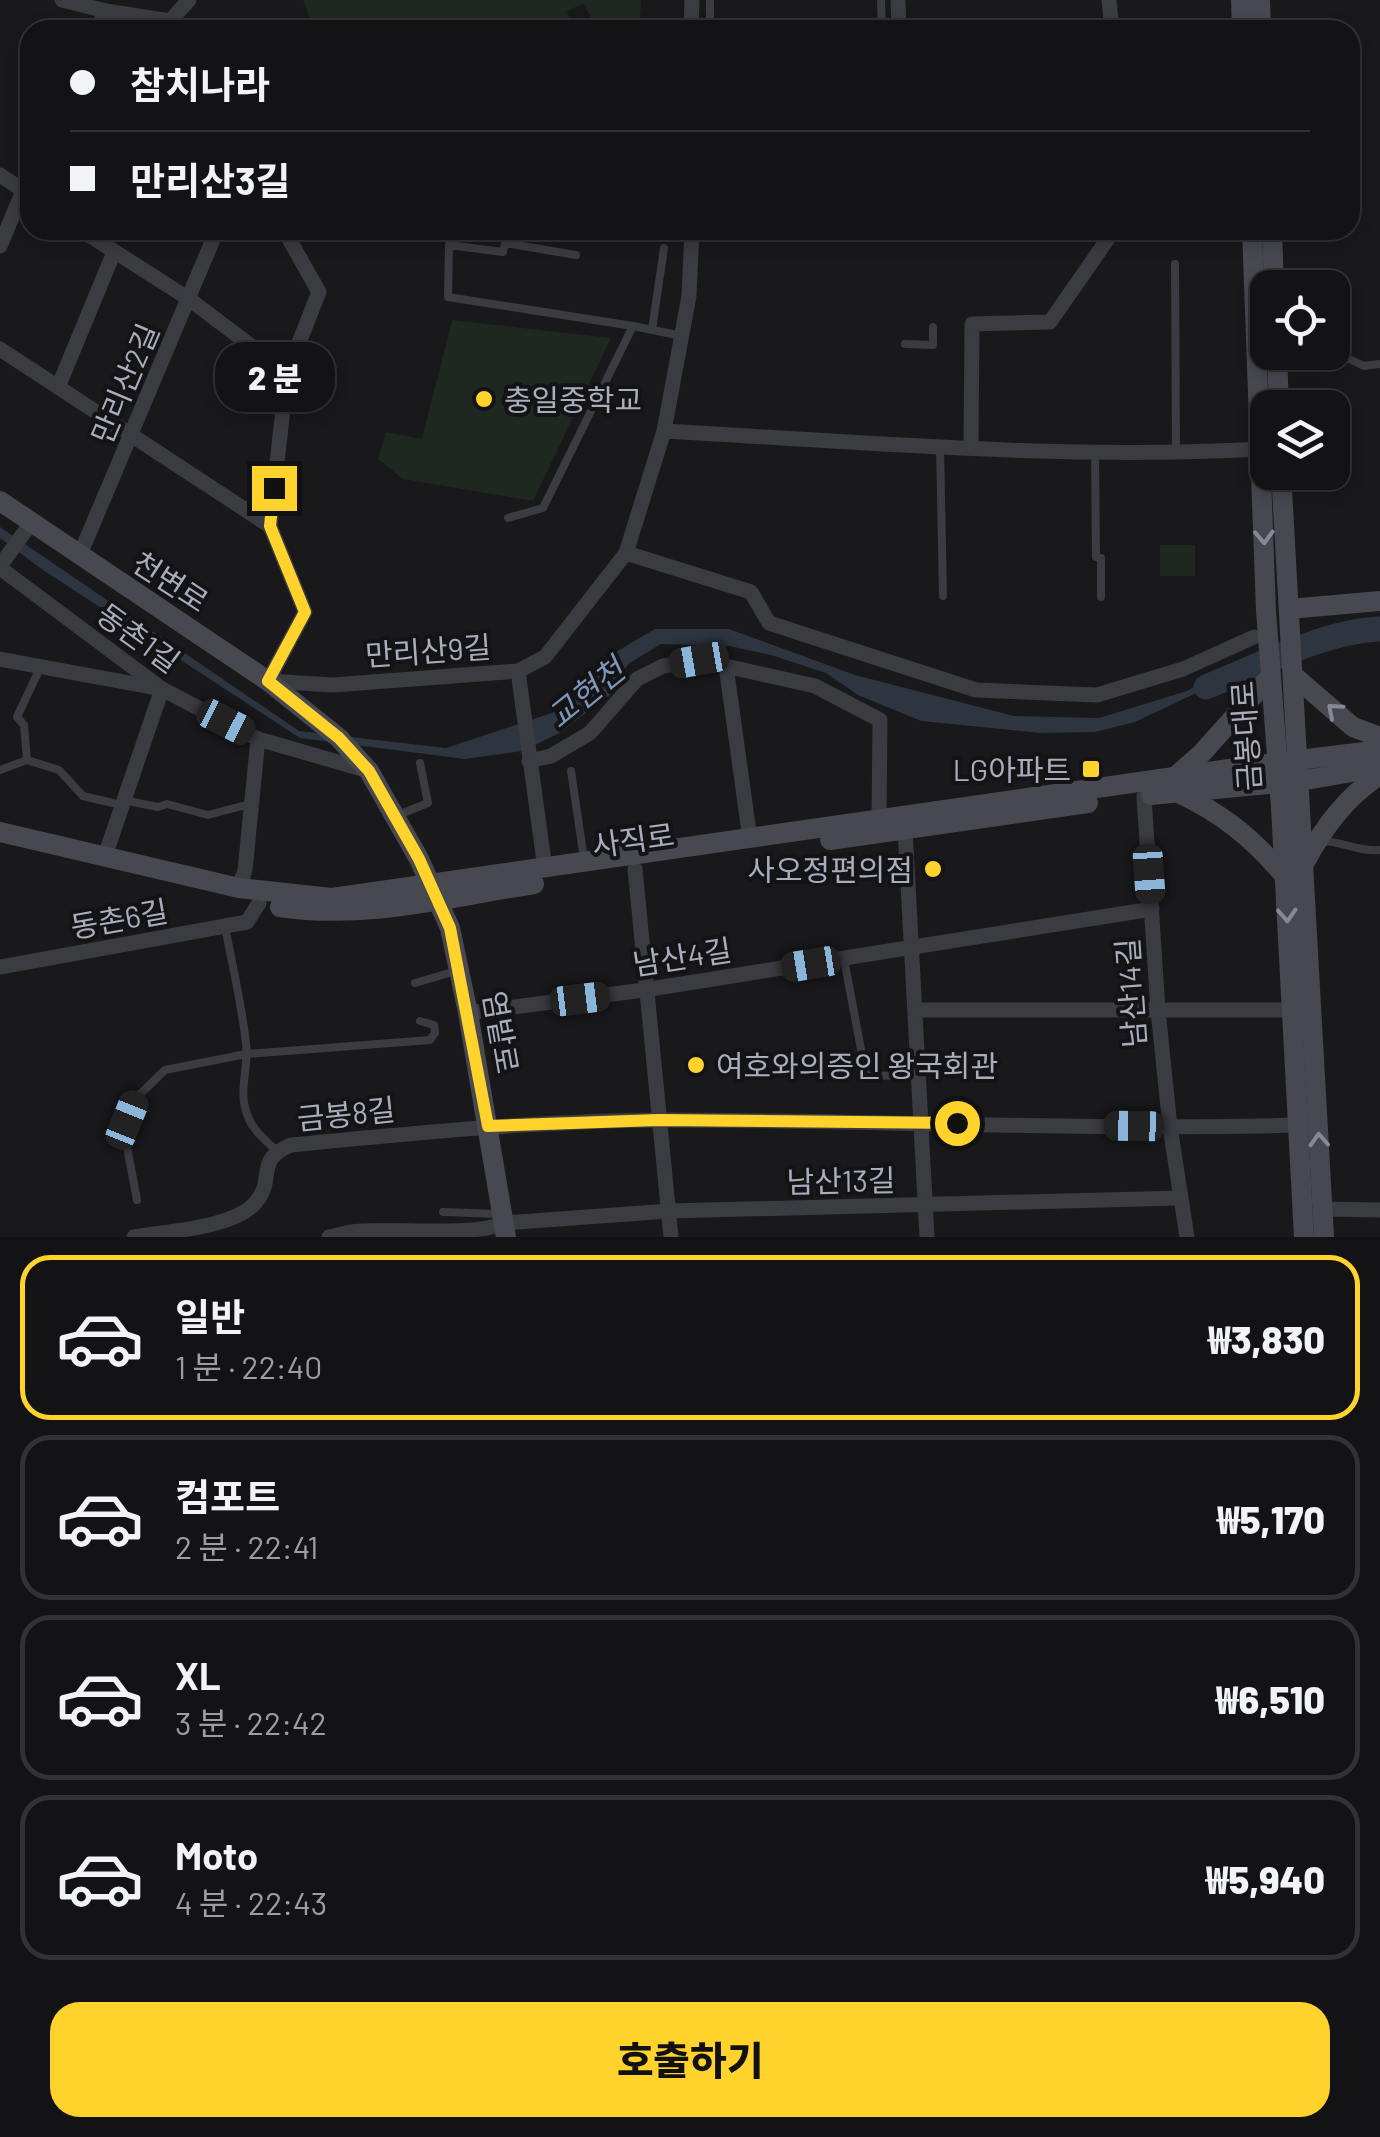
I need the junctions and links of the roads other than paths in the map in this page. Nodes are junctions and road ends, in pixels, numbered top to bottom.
1 (62, 0) edge
2 (109, 6) edge
3 (155, 20) edge
4 (20, 205) edge
5 (96, 240) edge
6 (213, 240) edge
7 (290, 240) edge
8 (692, 240) edge
9 (1107, 240) edge
10 (1252, 240) edge
11 (1272, 240) edge
12 (0, 246) edge
13 (664, 248) dead end
14 (114, 252) junction
15 (576, 254) dead end
16 (1175, 264) dead end
17 (1273, 270) edge
18 (189, 299) junction
19 (633, 326) junction
20 (933, 327) dead end
21 (652, 330) junction
22 (682, 336) junction
23 (905, 344) dead end
24 (0, 349) edge
25 (1350, 359) edge
26 (1380, 364) edge
27 (287, 373) junction
28 (58, 385) junction
29 (1258, 390) edge
30 (664, 431) junction
31 (132, 436) junction
32 (940, 446) junction
33 (971, 448) junction
34 (1250, 449) edge
35 (1095, 452) junction
36 (1176, 453) junction
37 (1262, 490) edge
38 (1282, 490) edge
39 (0, 501) edge
40 (508, 518) dead end
41 (270, 526) junction
42 (26, 530) junction
43 (626, 553) junction
44 (79, 556) junction
45 (1, 566) edge
46 (944, 596) dead end
47 (1101, 597) dead end
48 (1380, 601) edge
49 (1289, 609) junction
50 (1254, 637) dead end
51 (0, 658) edge
52 (41, 666) junction
53 (726, 666) junction
54 (518, 671) junction
55 (1293, 675) junction
56 (1271, 676) junction
57 (268, 681) junction
58 (162, 689) junction
59 (1380, 737) edge
60 (258, 739) junction
61 (1380, 750) edge
62 (27, 760) junction
63 (530, 761) junction
64 (420, 763) dead end
65 (1380, 767) edge
66 (0, 770) edge
67 (369, 771) junction
68 (571, 771) dead end
69 (1289, 772) junction
70 (1380, 775) edge
71 (1174, 784) junction
72 (1144, 796) junction
73 (122, 802) junction
74 (251, 804) junction
75 (394, 817) junction
76 (879, 818) junction
77 (905, 822) junction
78 (0, 832) edge
79 (750, 839) junction
80 (1316, 841) junction
81 (0, 846) edge
82 (1380, 850) edge
83 (104, 856) junction
84 (585, 863) junction
85 (1304, 864) junction
86 (545, 868) junction
87 (634, 869) junction
88 (1284, 875) junction
89 (239, 888) junction
90 (435, 893) junction
91 (259, 903) junction
92 (1152, 909) junction
93 (225, 926) junction
94 (912, 948) junction
95 (844, 958) junction
96 (0, 967) edge
97 (460, 970) junction
98 (415, 984) dead end
99 (644, 990) junction
100 (916, 1010) junction
101 (1158, 1010) junction
102 (1292, 1010) junction
103 (468, 1012) junction
104 (420, 1021) dead end
105 (246, 1054) junction
106 (918, 1075) junction
107 (658, 1120) junction
108 (922, 1122) junction
109 (1298, 1125) junction
110 (488, 1126) junction
111 (1170, 1126) junction
112 (277, 1150) junction
113 (1180, 1198) junction
114 (136, 1200) dead end
115 (925, 1205) junction
116 (1322, 1209) junction
117 (1380, 1210) edge
118 (442, 1212) dead end
119 (669, 1212) junction
120 (504, 1224) edge
121 (134, 1237) edge
122 (329, 1237) edge
123 (671, 1237) edge
124 (927, 1237) edge
125 (1187, 1237) edge
126 (1304, 1237) edge
127 (1324, 1237) edge

1 - 2 street
2 - 3 street
4 - 12 street
5 - 14 street
6 - 18 street, 만리산2길
7 - 27 street
8 - 22 street, 만리산9길
9 - 33 street
10 - 29 street, 금봉대로
11 - 17 street
13 - 21 lane
14 - 18 street
14 - 28 street
15 - 19 lane
16 - 36 lane
18 - 27 street
18 - 31 street, 만리산2길
19 - 21 lane
19 - 40 lane
20 - 23 lane
21 - 22 lane
22 - 30 street, 만리산9길
24 - 28 street
25 - 26 lane
27 - 41 street
28 - 31 street
30 - 32 street
30 - 43 street, 만리산9길
31 - 41 street
31 - 44 street, 만리산2길
32 - 33 street
32 - 46 lane
33 - 35 street
34 - 36 street
35 - 36 street
35 - 47 lane
37 -> 56 street, 금봉대로
38 - 49 street, 금봉대로
39 - 42 street, 천변로
41 - 57 street
42 - 44 street, 천변로
42 - 45 street
43 - 50 street
43 - 54 street, 만리산9길
44 - 57 street, 천변로
45 - 58 street, 동촌1길
48 - 49 street
49 - 55 street, 금봉대로
51 - 52 street
52 - 58 street
52 - 62 lane
53 - 63 street
53 - 76 street
53 - 79 street
54 - 57 street, 만리산9길
54 - 63 street
59 -> 55 street
55 - 69 street, 금봉대로
56 - 69 street, 금봉대로
56 - 71 street
57 - 67 street, 천변로
58 - 60 street, 동촌1길
58 - 73 street
60 - 67 street, 동촌1길
60 - 74 street
61 - 69 street
62 - 66 lane
62 - 73 lane
63 - 86 street
64 - 75 lane
65 - 69 street
67 - 75 street
68 - 84 lane
69 - 71 street, 사직로
69 - 85 street, 금봉대로
69 - 88 street, 금봉대로
70 - 80 street
71 - 72 street, 사직로
71 - 77 street, 사직로
71 - 88 street
72 - 77 street, 사직로
72 - 92 street, 남산14길
73 - 74 lane
73 - 83 street
74 - 89 street
75 - 90 street
76 - 77 street, 사직로
76 - 79 street, 사직로
77 - 87 street, 사직로
77 - 94 street
78 - 83 street, 사직로
79 - 84 street, 사직로
80 - 82 lane
80 - 85 street
81 - 91 street, 사직로
83 - 89 street, 사직로
84 - 86 street, 사직로
116 -> 85 street, 금봉대로
86 - 90 street, 사직로
87 - 90 street, 사직로
87 - 99 street
88 -> 102 street, 금봉대로
89 - 90 street, 사직로
90 - 91 street, 사직로
90 - 97 street, 염밭로
91 - 93 street, 동촌6길
92 - 94 street, 남산4길
92 - 101 street, 남산14길
93 - 96 street, 동촌6길
93 - 105 lane
94 - 95 street, 남산4길
94 - 100 street
95 - 99 street, 남산4길
95 - 106 lane
97 - 98 lane
97 - 103 street, 염밭로
99 - 103 street, 남산4길
99 - 107 street
100 - 101 street
100 - 106 street
101 - 102 street
101 - 111 street, 남산14길
102 - 109 street, 금봉대로
103 - 110 street, 염밭로
104 - 105 lane
105 - 112 lane
105 - 114 lane
106 - 108 street
107 - 108 street
107 - 110 street
107 - 119 street
108 - 111 street
108 - 115 street
109 - 111 street
109 - 126 street, 금봉대로
110 - 112 street, 금봉8길
110 - 120 street, 염밭로
111 - 113 street, 남산14길
112 - 121 street, 금봉8길
113 - 115 street, 남산13길
113 - 125 street, 남산14길
115 - 119 street, 남산13길
115 - 124 street
116 - 117 street
116 - 127 street, 금봉대로
118 - 120 lane
119 - 120 street, 남산13길
119 - 123 street
120 - 122 street, 남산13길

